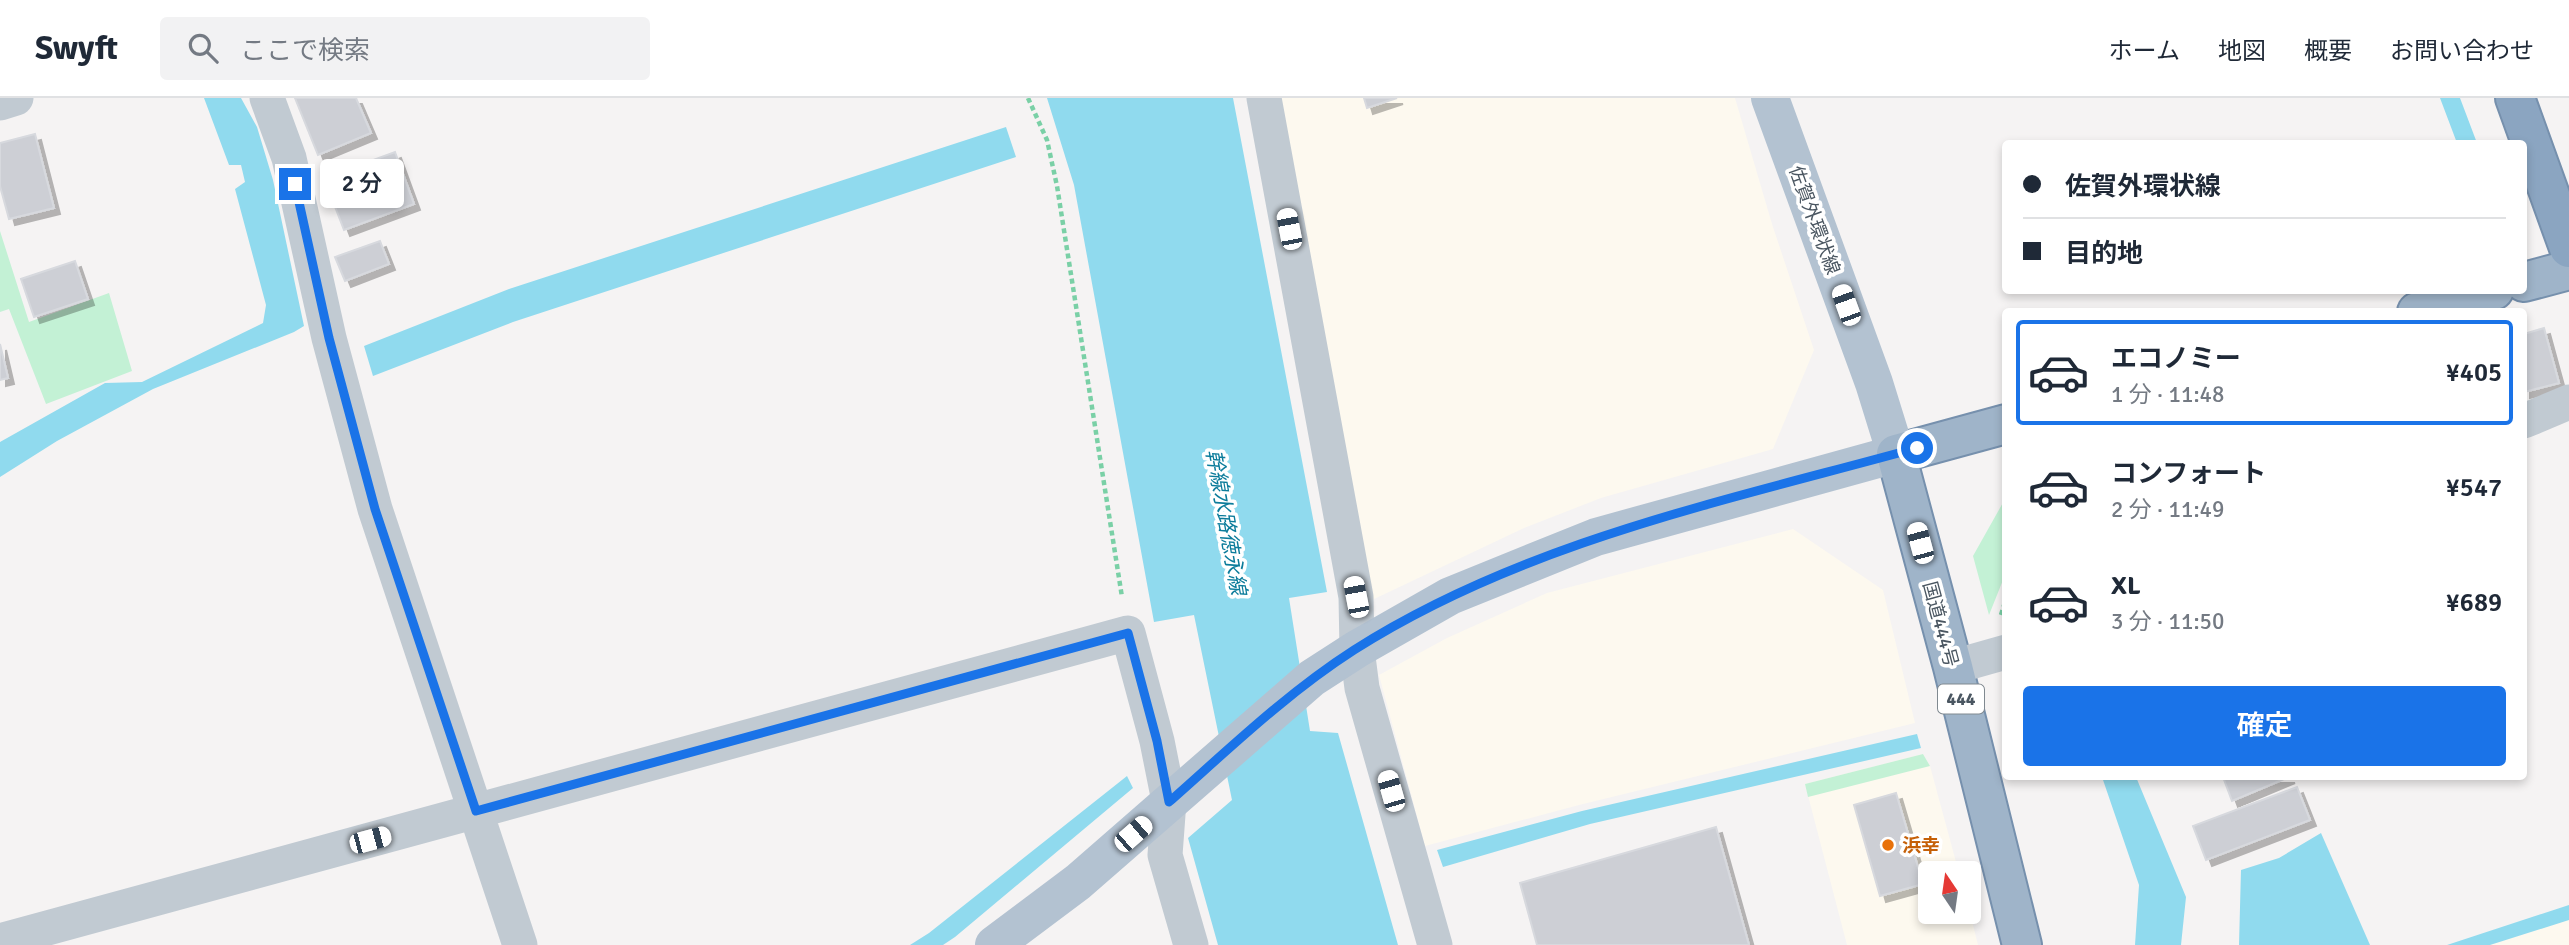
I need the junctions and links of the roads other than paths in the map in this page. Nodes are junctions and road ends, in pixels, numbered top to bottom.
1 (16, 98) edge
2 (267, 98) edge
3 (1264, 98) edge
4 (1770, 98) edge
5 (2515, 98) edge
6 (0, 103) edge
7 (2569, 248) edge
8 (2569, 270) edge
9 (2527, 281) edge
10 (2480, 294) edge
11 (2431, 308) edge
12 (2569, 402) edge
13 (2527, 420) edge
14 (2002, 425) edge
15 (1896, 454) junction
16 (1357, 649) junction
17 (2002, 653) edge
18 (1953, 667) junction
19 (1169, 802) junction
20 (476, 811) junction
21 (0, 941) edge
22 (520, 945) edge
23 (994, 945) edge
24 (1191, 945) edge
25 (1435, 945) edge
26 (2022, 945) edge

1 - 6 street
2 - 20 street
3 - 16 street
4 - 15 main road, 佐賀外環状線
5 - 7 highway
8 - 9 highway
10 - 11 highway
12 - 13 street
14 - 15 highway
15 - 16 main road
15 - 18 highway, 国道444号 / 444
16 - 19 main road
16 - 25 street
17 - 18 street
18 - 26 highway, 国道444号 / 444
19 - 20 street
19 - 23 main road
19 - 24 street
20 - 21 street
20 - 22 street

